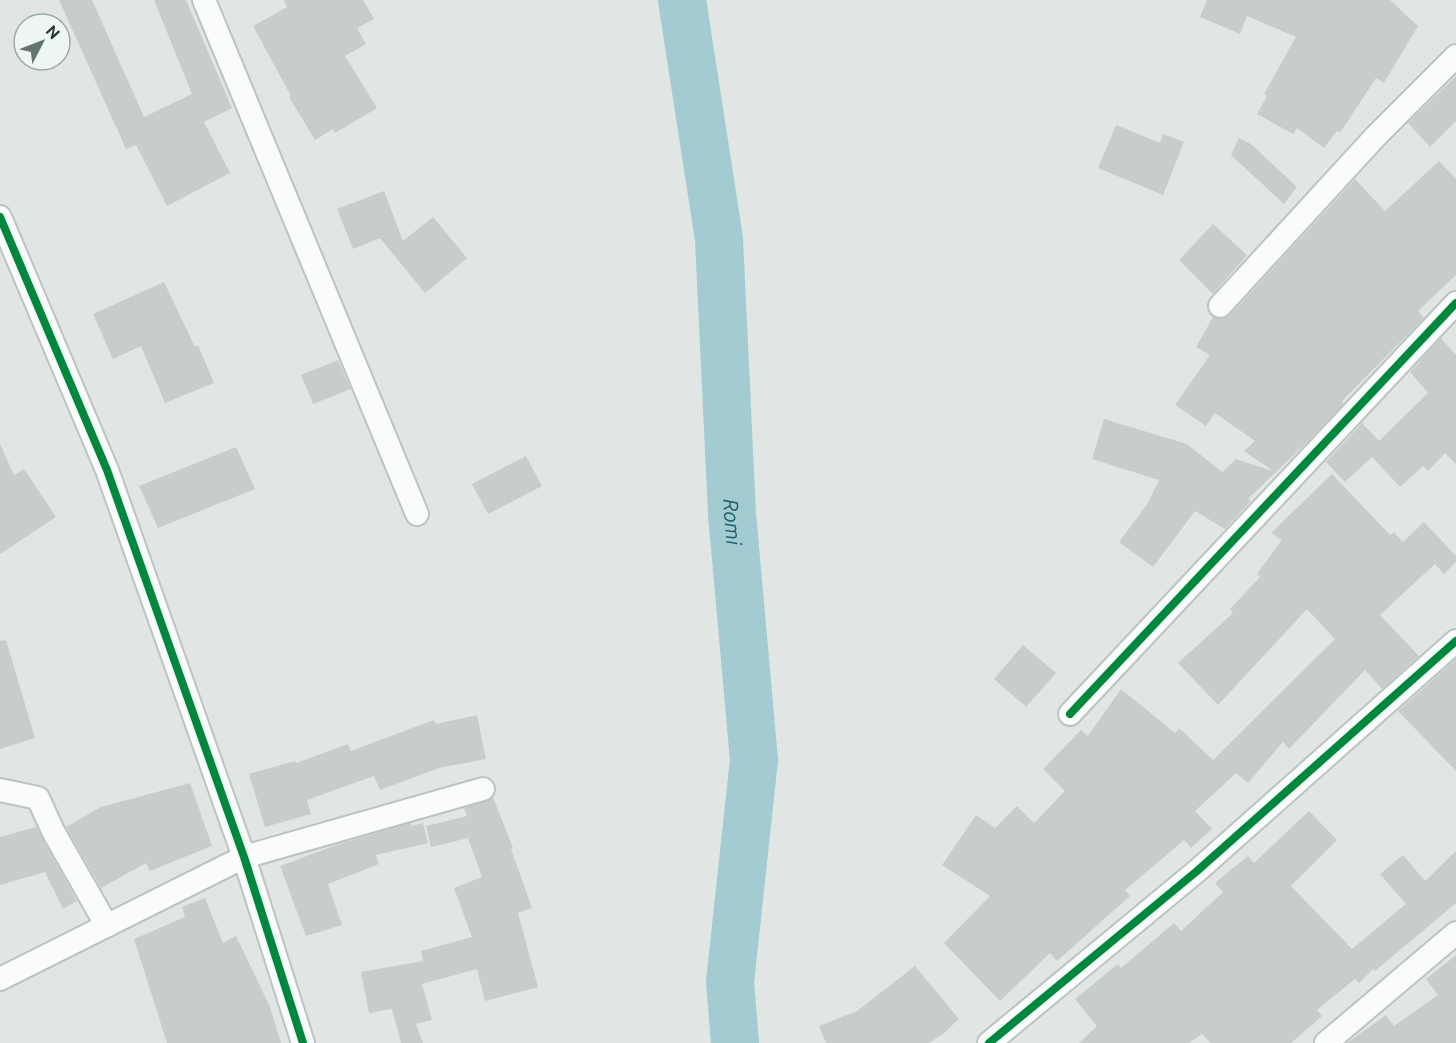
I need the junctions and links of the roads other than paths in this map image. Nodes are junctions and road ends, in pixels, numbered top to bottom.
1 (204, 0) edge
2 (1456, 56) edge
3 (0, 217) edge
4 (1456, 303) edge
5 (1220, 306) dead end
6 (417, 514) dead end
7 (1456, 641) edge
8 (1070, 714) dead end
9 (483, 789) dead end
10 (0, 790) edge
11 (244, 857) junction
12 (107, 926) junction
13 (1456, 933) edge
14 (0, 979) edge
15 (303, 1043) edge
16 (990, 1043) edge
17 (1326, 1043) edge

1 - 6 street
2 - 5 street
3 - 11 street
4 - 8 street
7 - 16 street
9 - 11 street
10 - 12 street
11 - 12 street
11 - 15 street
12 - 14 street
13 - 17 street

